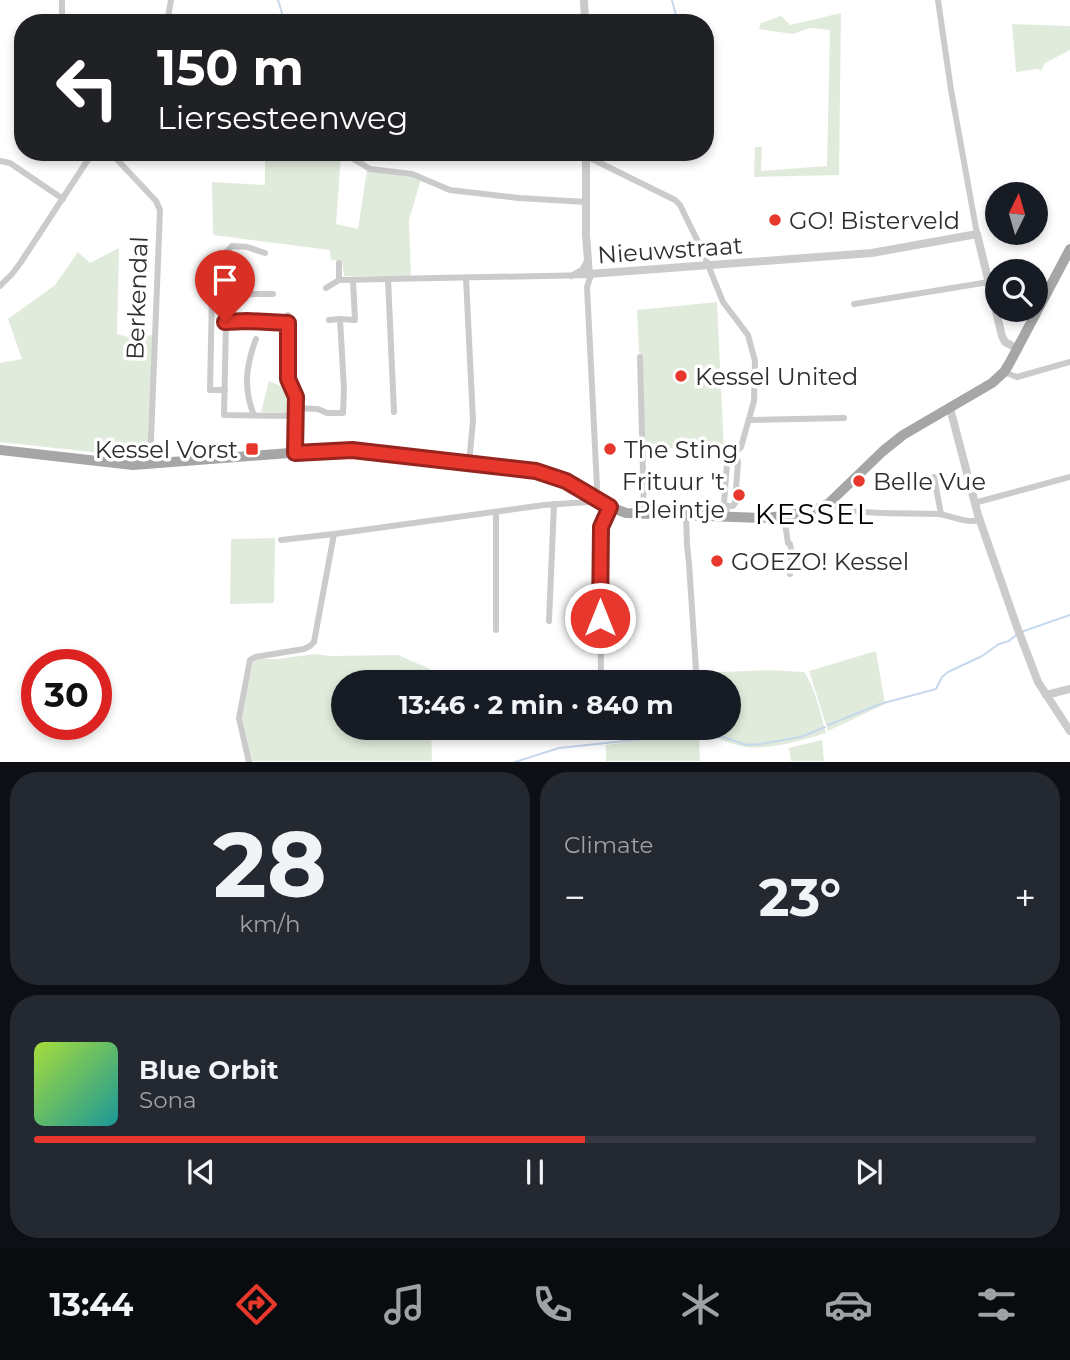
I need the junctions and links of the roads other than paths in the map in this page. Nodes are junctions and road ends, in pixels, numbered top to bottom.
1 (938, 0) edge
2 (0, 161) edge
3 (87, 161) edge
4 (118, 161) edge
5 (357, 161) edge
6 (586, 161) edge
7 (596, 161) edge
8 (64, 199) junction
9 (586, 202) junction
10 (977, 234) junction
11 (1070, 249) edge
12 (265, 253) dead end
13 (587, 261) junction
14 (339, 263) dead end
15 (709, 266) junction
16 (985, 266) edge
17 (591, 275) junction
18 (570, 276) junction
19 (466, 278) junction
20 (388, 279) junction
21 (339, 280) junction
22 (353, 280) junction
23 (985, 283) edge
24 (0, 286) edge
25 (326, 288) dead end
26 (226, 294) junction
27 (273, 294) dead end
28 (855, 304) dead end
29 (340, 319) junction
30 (329, 320) dead end
31 (225, 322) junction
32 (999, 322) edge
33 (256, 339) dead end
34 (1017, 349) junction
35 (640, 357) dead end
36 (1070, 362) edge
37 (1004, 372) junction
38 (225, 390) junction
39 (950, 408) junction
40 (295, 412) junction
41 (394, 412) dead end
42 (254, 415) junction
43 (844, 418) dead end
44 (749, 419) junction
45 (0, 450) edge
46 (295, 453) junction
47 (734, 455) junction
48 (469, 463) junction
49 (150, 465) junction
50 (933, 477) dead end
51 (1070, 477) edge
52 (595, 497) junction
53 (829, 503) junction
54 (974, 503) junction
55 (555, 504) junction
56 (610, 507) junction
57 (726, 511) junction
58 (496, 512) junction
59 (644, 514) junction
60 (941, 514) junction
61 (687, 515) junction
62 (784, 516) junction
63 (979, 520) junction
64 (334, 534) junction
65 (281, 540) dead end
66 (790, 575) dead end
67 (549, 621) dead end
68 (496, 630) dead end
69 (601, 670) edge
70 (696, 670) dead end
71 (1070, 690) edge
72 (1046, 695) junction
73 (1070, 731) edge
74 (249, 761) edge

1 - 10 street
2 - 8 street
3 - 8 street
4 - 49 street, Berkendal
5 - 9 street
6 - 9 street
7 - 15 street
8 - 24 street
9 - 13 street
10 - 15 street, Nieuwstraat
10 - 16 street
11 - 34 main road
12 - 26 street
13 - 17 street
13 - 18 street
14 - 21 street
15 - 17 street, Nieuwstraat
15 - 44 street
17 - 18 street, Nieuwstraat
17 - 52 street
18 - 19 street, Nieuwstraat
19 - 20 street, Nieuwstraat
19 - 48 street
20 - 22 street, Nieuwstraat
20 - 41 street
21 - 22 street
21 - 25 street
22 - 29 street
23 - 28 street
26 - 27 street
26 - 31 street
26 - 38 street
29 - 30 street
29 - 40 street
31 - 38 street
31 - 40 street
32 - 34 street
33 - 42 street
34 - 37 main road
35 - 59 street
36 - 37 street
37 - 39 main road
38 - 42 street
39 - 53 main road
39 - 54 street
40 - 42 street
40 - 46 street
43 - 44 street
44 - 47 street
45 - 49 main road
46 - 48 main road
46 - 49 main road
47 - 57 street
47 - 57 street
48 - 52 main road
50 - 60 street
51 - 54 street
52 - 55 street
52 - 56 main road
53 - 60 street
53 - 62 main road
54 - 63 street
55 - 58 street
55 - 67 street
56 - 59 main road
56 - 69 street
57 - 61 main road
57 - 62 main road
58 - 64 street
58 - 68 street
59 - 61 main road
60 - 63 street
61 - 70 street
62 - 66 street
63 - 72 street
64 - 65 street
64 - 74 street
71 - 72 street
72 - 73 street

